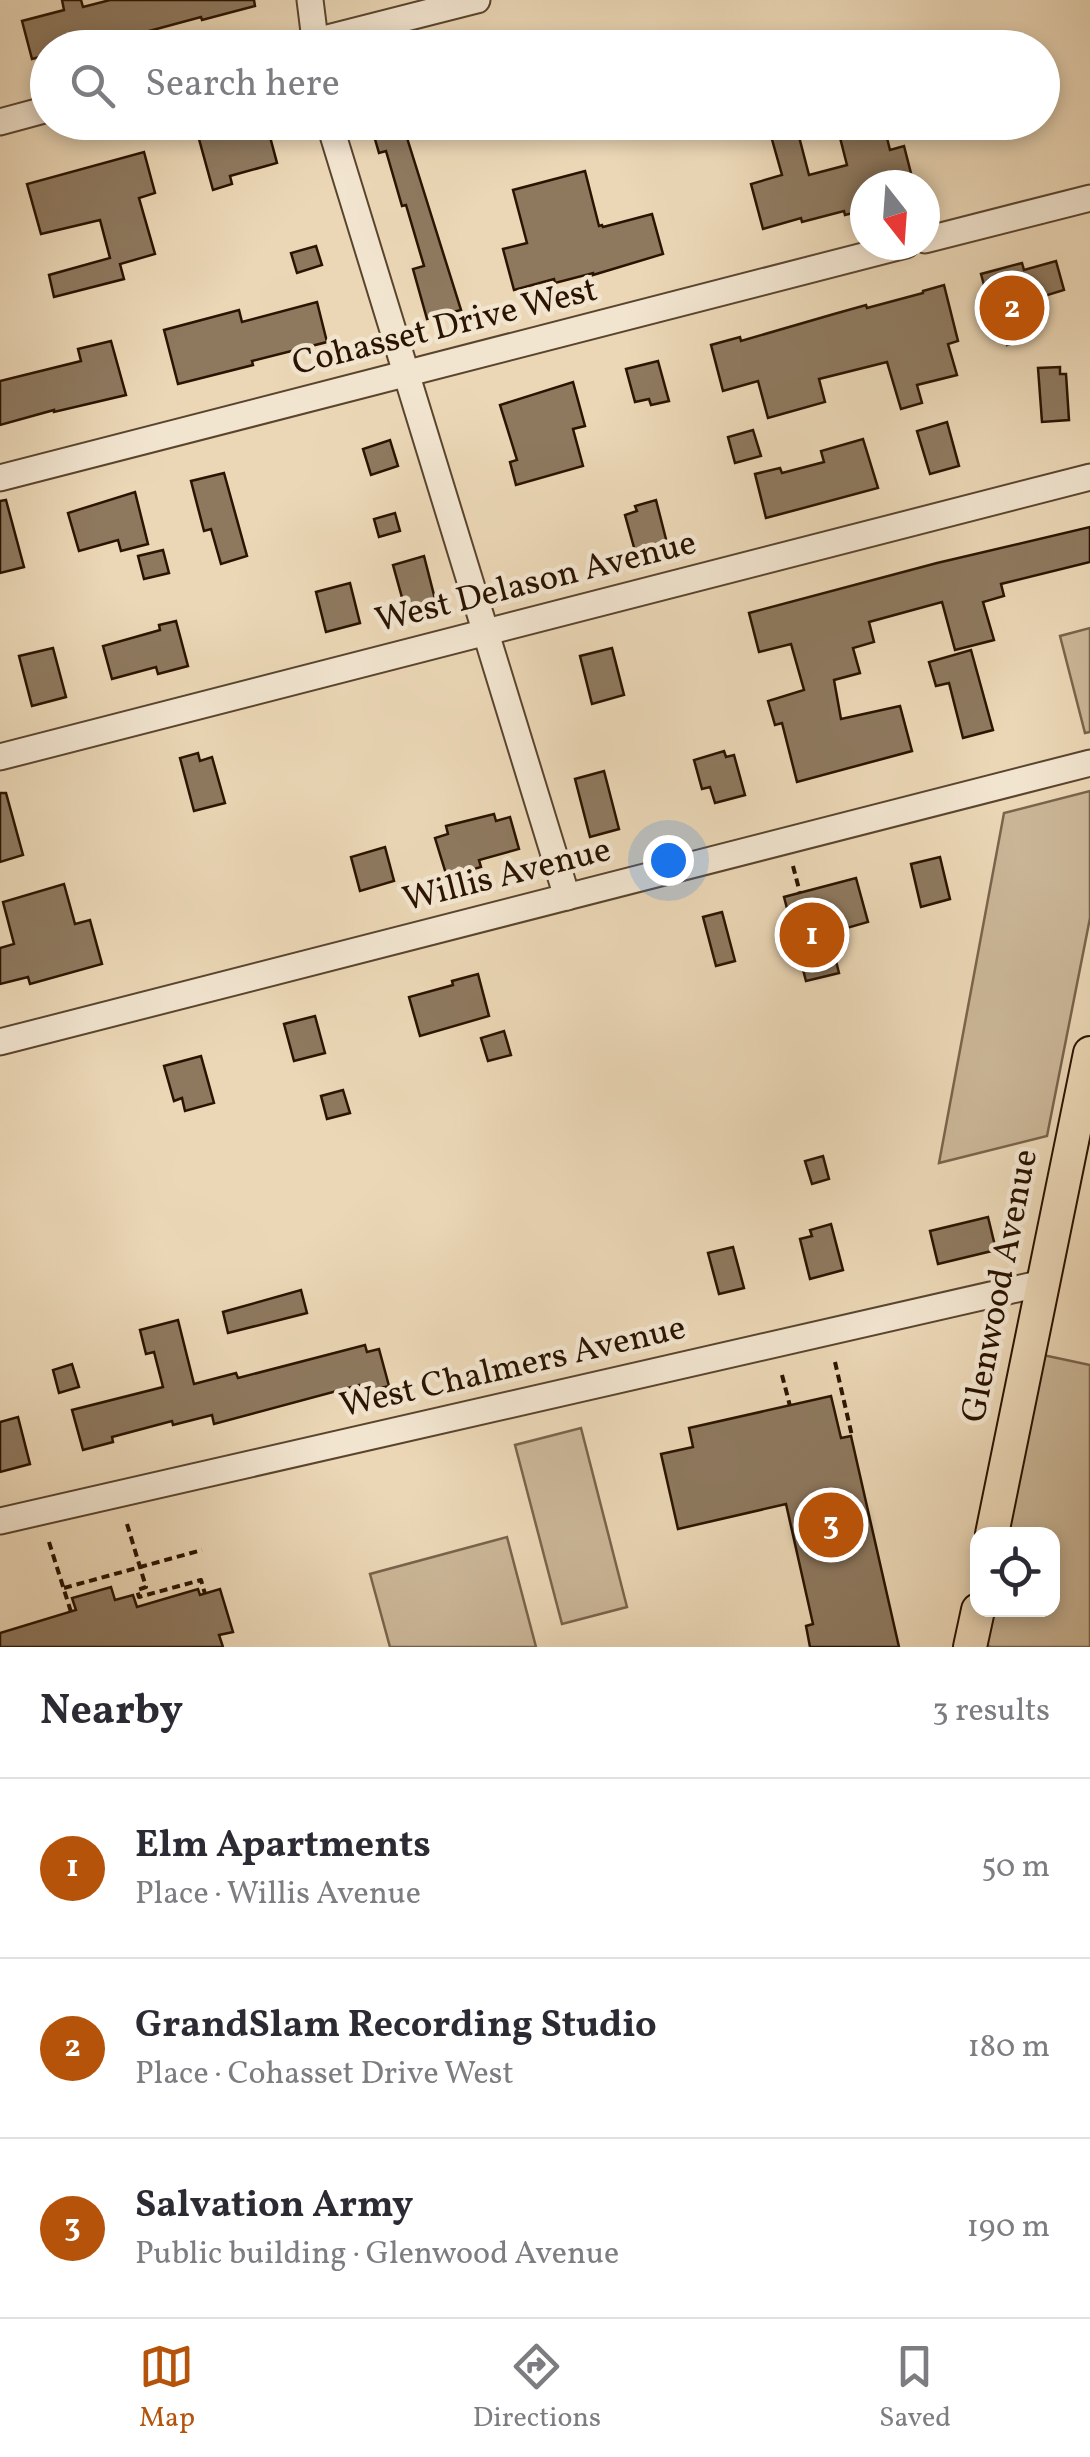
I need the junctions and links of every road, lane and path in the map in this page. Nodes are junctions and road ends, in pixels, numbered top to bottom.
1 (310, 0) edge
2 (477, 0) edge
3 (313, 30) edge
4 (367, 30) edge
5 (30, 114) edge
6 (0, 122) edge
7 (336, 140) edge
8 (1090, 198) edge
9 (940, 236) edge
10 (850, 259) edge
11 (407, 374) junction
12 (1090, 477) edge
13 (0, 478) edge
14 (486, 632) junction
15 (0, 757) edge
16 (1090, 763) edge
17 (793, 866) dead end
18 (800, 893) dead end
19 (567, 897) junction
20 (0, 1042) edge
21 (1090, 1053) edge
22 (1042, 1283) junction
23 (835, 1362) dead end
24 (782, 1375) dead end
25 (790, 1406) dead end
26 (852, 1436) dead end
27 (0, 1521) edge
28 (127, 1524) dead end
29 (993, 1527) edge
30 (50, 1542) dead end
31 (202, 1550) dead end
32 (140, 1567) junction
33 (64, 1588) junction
34 (206, 1594) dead end
35 (71, 1612) dead end
36 (976, 1617) edge
37 (970, 1647) edge

1 - 3 street
2 - 4 street
5 - 6 street
7 - 11 street
8 - 9 street
10 - 11 street, Cohasset Drive West
11 - 13 street, Cohasset Drive West
11 - 14 street
12 - 14 street, West Delason Avenue
14 - 15 street, West Delason Avenue
14 - 19 street
16 - 19 street, Willis Avenue
17 - 18 path
19 - 20 street, Willis Avenue
21 - 22 main road, Glenwood Avenue
22 - 27 street, West Chalmers Avenue
22 - 29 main road, Glenwood Avenue
23 - 26 path
24 - 25 path
28 - 32 path
30 - 33 path
31 - 32 path
32 - 33 path
32 - 34 path
33 - 35 path
36 - 37 main road

